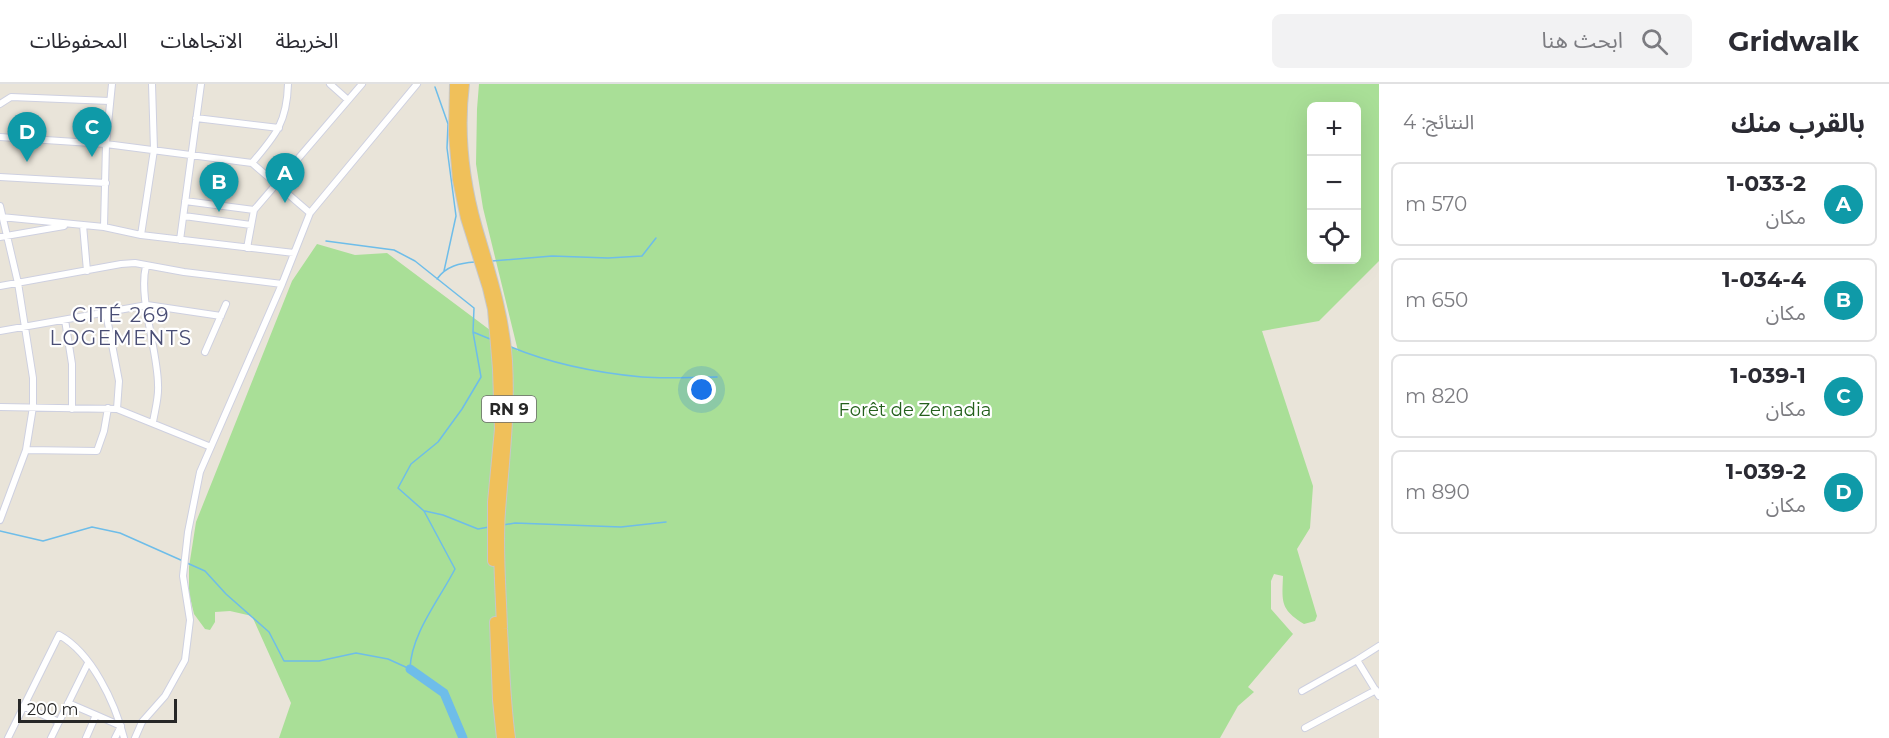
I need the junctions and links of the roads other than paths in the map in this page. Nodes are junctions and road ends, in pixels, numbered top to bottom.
1 (112, 84) edge
2 (152, 84) edge
3 (201, 84) edge
4 (288, 84) edge
5 (330, 84) edge
6 (362, 84) edge
7 (417, 84) edge
8 (455, 84) edge
9 (464, 84) edge
10 (348, 100) junction
11 (110, 101) junction
12 (0, 104) edge
13 (196, 118) junction
14 (279, 128) junction
15 (0, 137) edge
16 (106, 144) junction
17 (154, 150) junction
18 (191, 155) junction
19 (252, 163) junction
20 (0, 177) edge
21 (106, 183) junction
22 (277, 184) junction
23 (185, 201) junction
24 (0, 206) edge
25 (254, 210) junction
26 (310, 213) junction
27 (183, 216) junction
28 (2, 217) edge
29 (74, 224) junction
30 (83, 225) junction
31 (251, 225) junction
32 (104, 227) junction
33 (141, 235) junction
34 (8, 236) junction
35 (0, 237) edge
36 (180, 240) junction
37 (247, 248) junction
38 (294, 253) junction
39 (146, 266) junction
40 (87, 271) junction
41 (18, 283) junction
42 (282, 284) junction
43 (0, 286) edge
44 (226, 304) dead end
45 (147, 305) junction
46 (106, 313) junction
47 (221, 316) junction
48 (65, 320) junction
49 (26, 327) junction
50 (0, 331) edge
51 (205, 352) dead end
52 (0, 407) edge
53 (33, 407) junction
54 (108, 408) junction
55 (72, 409) junction
56 (117, 409) junction
57 (153, 422) junction
58 (211, 447) junction
59 (26, 450) junction
60 (3, 502) edge
61 (0, 520) edge
62 (1379, 646) edge
63 (1357, 660) junction
64 (88, 663) junction
65 (1302, 691) dead end
66 (1377, 693) edge
67 (68, 704) junction
68 (23, 706) junction
69 (96, 716) junction
70 (58, 722) junction
71 (121, 726) junction
72 (1305, 728) dead end
73 (8, 738) edge
74 (51, 738) edge
75 (86, 738) edge
76 (115, 738) edge
77 (123, 738) edge
78 (135, 738) edge
79 (502, 738) edge
80 (510, 738) edge

1 - 11 street
2 - 17 street
3 - 13 street
4 - 14 street
5 - 10 street
6 - 10 street
7 - 26 street
8 - 79 highway, RN 9
9 - 80 highway, RN 9
10 - 22 street
11 - 12 street
11 - 16 street
13 - 14 street
13 - 18 street
14 - 19 street
15 - 16 street
16 - 17 street
16 - 21 street
17 - 18 street
17 - 33 street
18 - 19 street
18 - 23 street
19 - 22 street
20 - 21 street
21 - 32 street
22 - 25 street
22 - 26 street
23 - 25 street
23 - 27 street
24 - 28 street
25 - 31 street
26 - 38 street
27 - 31 street
27 - 36 street
28 - 29 street
28 - 34 street
29 - 30 street
29 - 34 street
30 - 32 street
30 - 40 street
31 - 37 street
32 - 33 street
33 - 36 street
34 - 35 street
34 - 41 street
36 - 37 street
37 - 38 street
38 - 42 street
39 - 40 street
39 - 42 street
39 - 45 street
40 - 41 street
41 - 43 street
41 - 49 street
42 - 58 street
44 - 47 street
45 - 46 street
45 - 47 street
45 - 57 street
46 - 48 street
46 - 56 street
47 - 51 street
48 - 49 street
48 - 55 street
49 - 50 street
49 - 53 street
52 - 53 street
53 - 55 street
53 - 59 street
54 - 55 street
54 - 56 street
54 - 59 street
56 - 57 street
57 - 58 street
58 - 78 street
59 - 60 street
60 - 61 street
62 - 63 street
63 - 65 street
63 - 66 street
64 - 67 street
64 - 68 street
64 - 71 street
66 - 72 street
67 - 69 street
67 - 70 street
68 - 70 street
68 - 73 street
69 - 71 street
69 - 75 street
70 - 74 street
71 - 76 street
71 - 77 street

